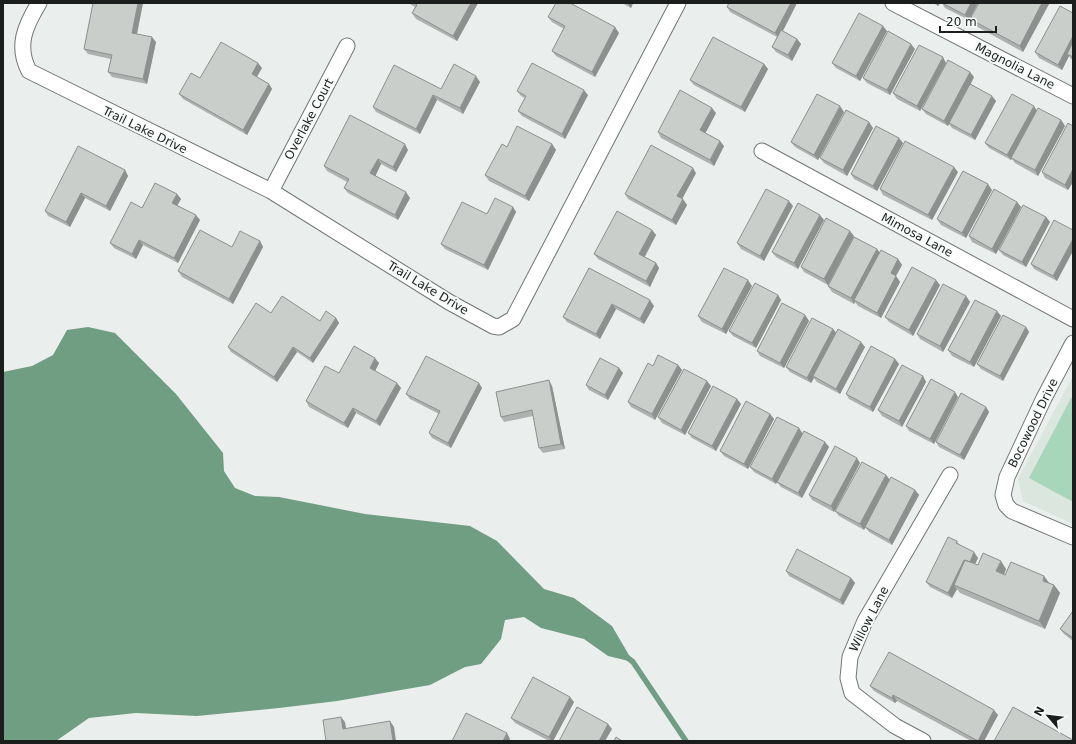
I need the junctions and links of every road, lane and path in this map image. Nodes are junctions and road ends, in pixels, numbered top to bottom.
1 (39, 3) edge
2 (678, 3) edge
3 (893, 3) edge
4 (347, 46) dead end
5 (1073, 96) edge
6 (762, 151) dead end
7 (271, 191) junction
8 (1073, 319) edge
9 (1073, 344) edge
10 (950, 475) dead end
11 (1073, 537) edge
12 (923, 741) edge

1 - 7 street, Trail Lake Drive
2 - 7 street, Trail Lake Drive
3 - 5 street, Magnolia Lane
4 - 7 street, Overlake Court
6 - 8 street, Mimosa Lane
9 - 11 street, Bocowood Drive
10 - 12 street, Willow Lane

